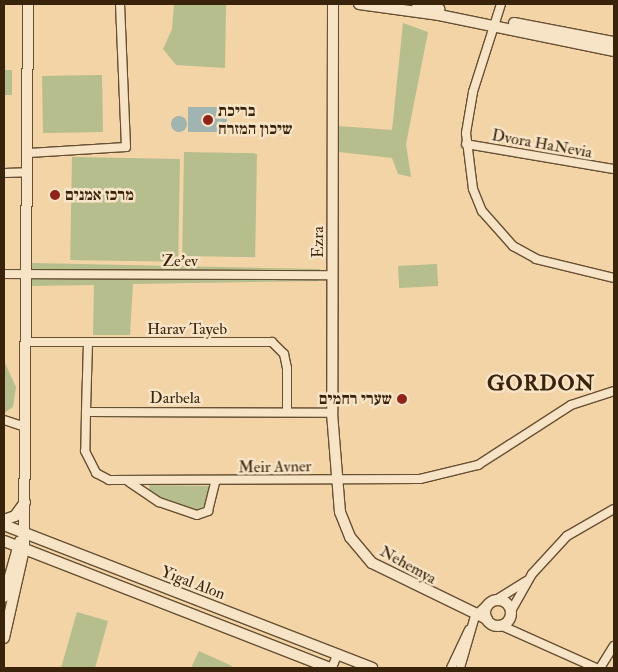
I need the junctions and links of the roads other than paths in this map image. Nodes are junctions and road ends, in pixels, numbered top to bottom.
1 (28, 4) edge
2 (120, 4) edge
3 (327, 4) edge
4 (334, 4) edge
5 (359, 4) edge
6 (417, 4) edge
7 (501, 4) edge
8 (495, 23) junction
9 (614, 42) edge
10 (614, 52) edge
11 (466, 144) junction
12 (28, 153) junction
13 (614, 169) edge
14 (4, 172) edge
15 (28, 172) junction
16 (4, 274) edge
17 (27, 274) junction
18 (332, 275) junction
19 (614, 278) edge
20 (27, 342) junction
21 (88, 343) junction
22 (614, 390) edge
23 (86, 412) junction
24 (287, 412) junction
25 (332, 413) junction
26 (4, 420) edge
27 (26, 427) junction
28 (335, 480) junction
29 (129, 482) junction
30 (215, 482) junction
31 (25, 501) junction
32 (614, 509) edge
33 (4, 520) edge
34 (4, 525) edge
35 (25, 534) junction
36 (4, 541) edge
37 (20, 548) junction
38 (529, 578) junction
39 (4, 597) edge
40 (496, 600) junction
41 (487, 605) junction
42 (511, 612) junction
43 (475, 616) junction
44 (487, 619) junction
45 (500, 625) junction
46 (471, 628) junction
47 (4, 638) edge
48 (614, 646) edge
49 (337, 654) junction
50 (310, 664) edge
51 (327, 668) edge
52 (372, 668) edge
53 (451, 668) edge
54 (460, 668) edge
55 (596, 668) edge
56 (600, 668) edge

1 - 12 street
2 - 12 street
3 - 4 street
4 - 18 street, Ezra
5 - 8 street
6 - 8 street
7 - 8 street
8 - 9 street
8 - 10 street
8 - 11 street
11 - 13 street, Dvora HaNevia
11 - 19 street
12 - 15 street
14 - 15 street
15 - 17 street
16 - 17 street, Ze'ev
17 - 18 street, Ze'ev
17 - 20 street
18 - 25 street, Ezra
20 - 21 street, Harav Tayeb
20 - 27 street
21 - 23 street
21 - 24 street, Harav Tayeb
22 - 28 street, Meir Avner
23 - 24 street, Darbela
23 - 29 street, Meir Avner
24 - 25 street, Darbela
25 - 28 street, Ezra
26 - 27 street
27 - 31 street
28 - 30 street, Meir Avner
28 - 43 street, Nehemya
29 - 30 street, Meir Avner
29 - 30 street, Meir Avner
31 - 33 street
31 - 35 street
32 - 38 street
34 - 35 street, Yigal Alon
35 - 37 street
35 - 49 street, Yigal Alon
36 - 37 street, Yigal Alon
37 - 39 street
37 - 47 street
37 - 50 street, Yigal Alon
38 - 40 street
38 - 42 street
40 - 41 street
40 - 42 street
41 - 43 street
41 - 44 street
42 - 45 street
43 - 44 street, Nehemya
43 - 46 street
44 - 45 street
45 - 55 street
46 - 53 street
46 - 54 street
48 - 56 street
49 - 51 street
49 - 52 street, Yigal Alon
50 - 51 street, Yigal Alon

